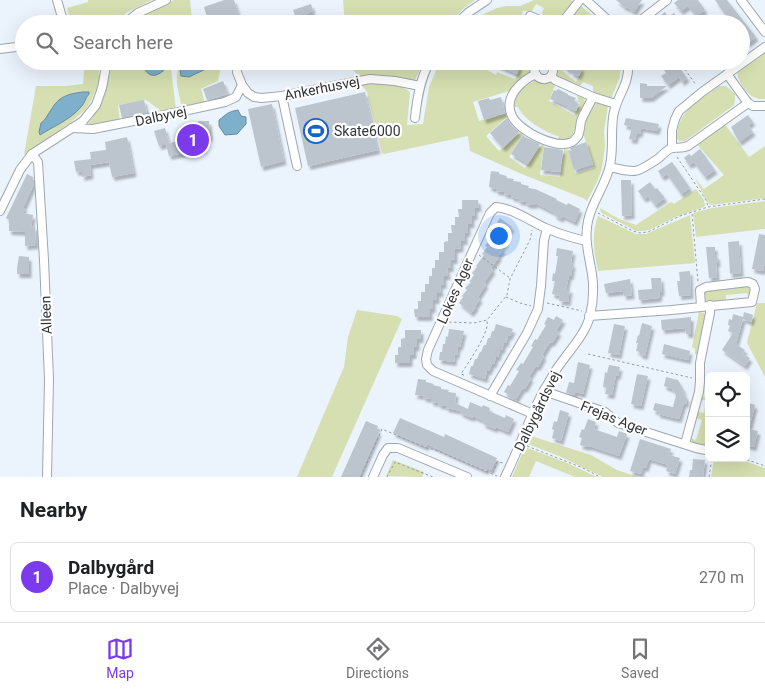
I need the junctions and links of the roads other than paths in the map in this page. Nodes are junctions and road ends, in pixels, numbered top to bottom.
1 (57, 0) edge
2 (166, 0) edge
3 (487, 0) edge
4 (580, 0) edge
5 (586, 0) edge
6 (667, 0) edge
7 (741, 0) edge
8 (657, 3) edge
9 (61, 15) edge
10 (135, 15) edge
11 (465, 15) edge
12 (568, 15) edge
13 (602, 15) edge
14 (645, 15) edge
15 (765, 32) edge
16 (765, 46) edge
17 (15, 47) edge
18 (0, 48) edge
19 (750, 57) edge
20 (103, 70) edge
21 (426, 70) edge
22 (535, 70) edge
23 (553, 70) edge
24 (627, 70) edge
25 (732, 70) edge
26 (237, 72) dead end
27 (536, 74) junction
28 (727, 74) junction
29 (551, 76) junction
30 (242, 85) junction
31 (420, 86) junction
32 (282, 96) junction
33 (592, 97) junction
34 (748, 103) junction
35 (616, 104) junction
36 (765, 106) edge
37 (415, 118) dead end
38 (72, 128) junction
39 (672, 148) junction
40 (32, 154) junction
41 (297, 166) dead end
42 (610, 167) junction
43 (0, 210) edge
44 (547, 229) junction
45 (586, 241) junction
46 (710, 305) junction
47 (700, 307) junction
48 (590, 315) junction
49 (544, 391) junction
50 (699, 392) junction
51 (705, 393) edge
52 (490, 396) junction
53 (533, 414) junction
54 (685, 444) junction
55 (705, 450) edge
56 (48, 477) edge
57 (373, 477) edge
58 (467, 477) edge
59 (505, 477) edge

1 - 9 street
2 - 10 street
3 - 11 street
4 - 12 street
5 - 13 street
6 - 8 street
7 - 15 street
8 - 14 street
16 - 19 street
17 - 18 street
20 - 38 street
21 - 31 street
22 - 27 street
23 - 29 street
24 - 35 street, Dalbygårdsvej
25 - 28 street
26 - 30 street
27 - 29 street
27 - 33 street
28 - 34 street
28 - 39 street
29 - 33 street
30 - 32 street, Ankerhusvej
30 - 38 street, Dalbyvej
31 - 32 street, Ankerhusvej
31 - 37 street
32 - 41 street
33 - 35 street
34 - 36 street
34 - 39 street
35 - 42 street, Dalbygårdsvej
38 - 40 street
39 - 42 street
40 - 43 street
40 - 56 street, Alleen
42 - 45 street, Dalbygårdsvej
44 - 45 street, Lokes Ager
44 - 52 street
44 - 52 street, Lokes Ager
45 - 48 street, Dalbygårdsvej
46 - 47 street
46 - 47 street
46 - 50 street
47 - 48 street
48 - 49 street, Dalbygårdsvej
49 - 53 street, Dalbygårdsvej
49 - 54 street, Frejas Ager
50 - 51 street
50 - 54 street
52 - 53 street, Lokes Ager
53 - 59 street, Dalbygårdsvej
54 - 55 street, Frejas Ager
57 - 58 street

